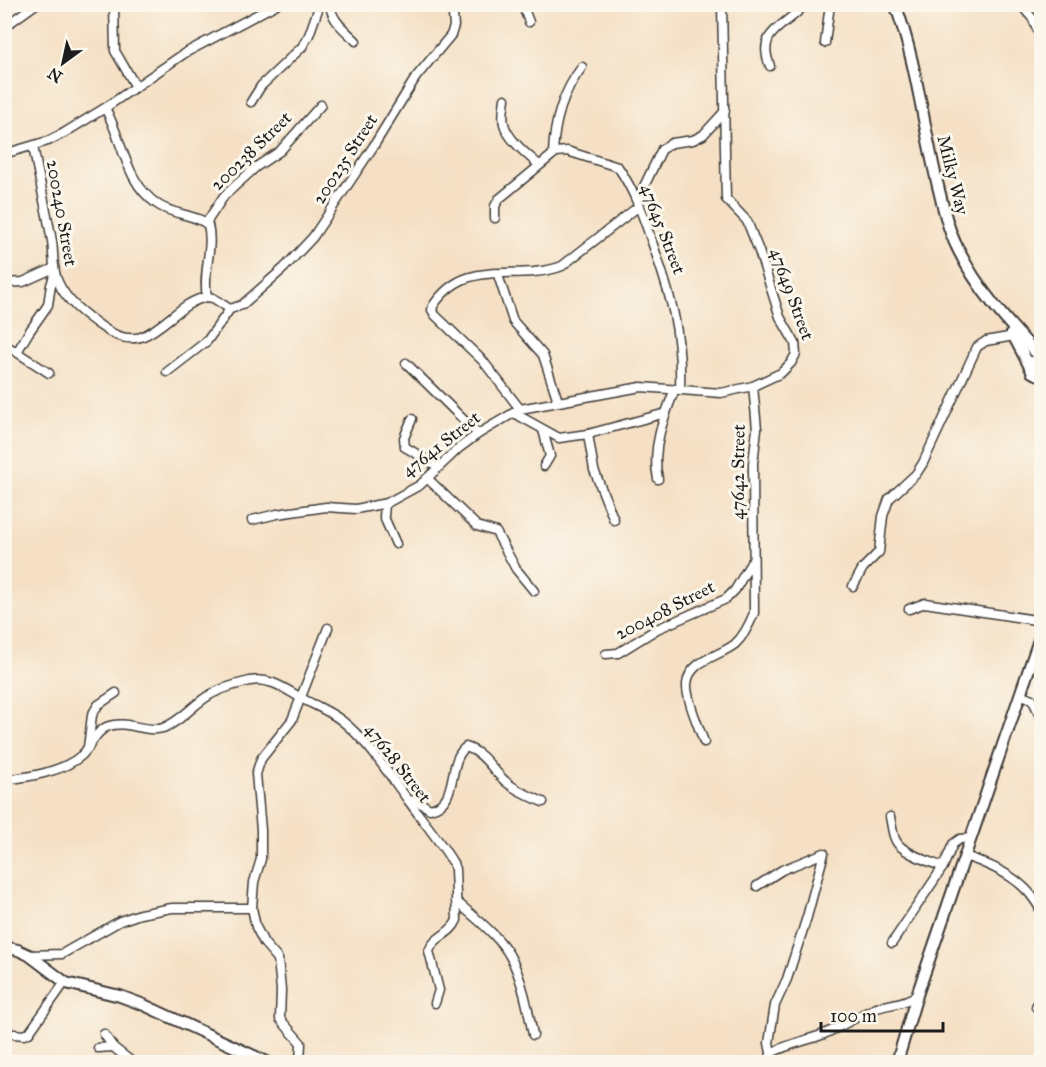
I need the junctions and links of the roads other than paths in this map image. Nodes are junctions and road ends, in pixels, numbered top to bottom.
1 (36, 4) edge
2 (114, 4) edge
3 (277, 4) edge
4 (320, 4) edge
5 (330, 4) edge
6 (452, 4) edge
7 (522, 4) edge
8 (722, 4) edge
9 (805, 4) edge
10 (830, 4) edge
11 (887, 4) edge
12 (895, 4) edge
13 (1020, 4) edge
14 (529, 22) dead end
15 (901, 25) junction
16 (4, 27) edge
17 (356, 41) dead end
18 (1041, 41) edge
19 (825, 43) dead end
20 (770, 66) dead end
21 (582, 67) dead end
22 (136, 87) junction
23 (505, 99) dead end
24 (251, 102) dead end
25 (321, 105) dead end
26 (105, 108) junction
27 (725, 111) junction
28 (4, 139) edge
29 (33, 146) junction
30 (6, 153) edge
31 (553, 154) junction
32 (539, 165) junction
33 (638, 204) junction
34 (495, 218) dead end
35 (206, 223) junction
36 (54, 270) junction
37 (498, 275) junction
38 (4, 283) edge
39 (207, 297) junction
40 (230, 309) junction
41 (1005, 319) junction
42 (1014, 336) junction
43 (4, 344) edge
44 (17, 352) junction
45 (1040, 356) edge
46 (406, 363) dead end
47 (167, 372) dead end
48 (49, 373) dead end
49 (1037, 375) edge
50 (753, 387) junction
51 (677, 390) junction
52 (558, 401) junction
53 (517, 411) junction
54 (666, 413) junction
55 (412, 419) dead end
56 (543, 430) junction
57 (478, 434) junction
58 (588, 434) junction
59 (544, 466) dead end
60 (439, 467) junction
61 (427, 478) junction
62 (658, 479) dead end
63 (382, 505) junction
64 (252, 520) dead end
65 (614, 520) dead end
66 (396, 544) dead end
67 (753, 558) junction
68 (853, 586) dead end
69 (534, 591) dead end
70 (909, 609) dead end
71 (1041, 621) edge
72 (328, 628) dead end
73 (1041, 631) edge
74 (606, 654) dead end
75 (116, 693) dead end
76 (1020, 694) junction
77 (302, 699) junction
78 (1041, 719) edge
79 (704, 742) dead end
80 (88, 749) junction
81 (4, 780) edge
82 (408, 800) junction
83 (543, 802) dead end
84 (890, 817) dead end
85 (971, 838) junction
86 (965, 856) junction
87 (943, 867) junction
88 (757, 886) dead end
89 (456, 902) junction
90 (252, 908) junction
91 (1041, 913) edge
92 (892, 943) dead end
93 (4, 947) edge
94 (29, 955) junction
95 (65, 982) junction
96 (1041, 993) edge
97 (917, 995) junction
98 (435, 1004) dead end
99 (1036, 1007) dead end
100 (4, 1033) edge
101 (104, 1034) dead end
102 (533, 1035) dead end
103 (113, 1047) junction
104 (98, 1048) dead end
105 (771, 1058) edge
106 (132, 1062) edge
107 (267, 1062) edge
108 (300, 1062) edge
109 (897, 1062) edge

1 - 16 street
2 - 22 street
3 - 22 street
4 - 24 street
5 - 17 street
6 - 40 street, 200235 Street
7 - 14 street
8 - 27 street, 47649 Street
9 - 20 street
10 - 19 street
11 - 15 street, Milky Way
12 - 15 street, Milky Way
13 - 18 street
15 - 41 street, Milky Way
21 - 31 street
22 - 26 street
23 - 32 street
25 - 35 street, 200238 Street
26 - 29 street
26 - 35 street
27 - 33 street
27 - 50 street, 47649 Street
28 - 30 street
29 - 30 street
29 - 36 street, 200240 Street
31 - 32 street
31 - 33 street, 47645 Street
32 - 34 street
33 - 37 street
33 - 51 street, 47645 Street
35 - 39 street
36 - 38 street
36 - 39 street, 200240 Street
36 - 44 street
37 - 52 street
37 - 53 street
39 - 40 street
40 - 47 street, 200235 Street
41 - 42 street, Milky Way
41 - 45 street, Milky Way
42 - 49 street, Milky Way
42 - 68 street
43 - 44 street
44 - 48 street
45 - 49 street
46 - 57 street
50 - 51 street, 47649 Street
50 - 67 street, 47642 Street
51 - 52 street, 47649 Street
51 - 54 street
52 - 53 street, 47641 Street
53 - 56 street
53 - 57 street, 47641 Street
54 - 58 street
54 - 62 street
55 - 60 street
56 - 58 street
56 - 59 street
57 - 60 street, 47641 Street
58 - 65 street
60 - 61 street, 47641 Street
61 - 63 street, 47641 Street
61 - 69 street
63 - 64 street
63 - 66 street
67 - 74 street, 200408 Street
67 - 79 street
70 - 71 street
72 - 77 street
73 - 76 street
75 - 80 street
76 - 78 street
76 - 85 street
77 - 80 street, 47628 Street
77 - 82 street, 47628 Street
77 - 90 street
80 - 81 street, 47628 Street
82 - 83 street
82 - 89 street, 47628 Street
84 - 87 street
85 - 86 street
85 - 87 street
86 - 91 street
86 - 97 street
87 - 92 street
88 - 105 street
89 - 98 street, 47628 Street
89 - 102 street
90 - 94 street
90 - 108 street
93 - 94 street
94 - 95 street
95 - 100 street
95 - 107 street
96 - 99 street
97 - 105 street
97 - 109 street
101 - 103 street
103 - 104 street
103 - 106 street

